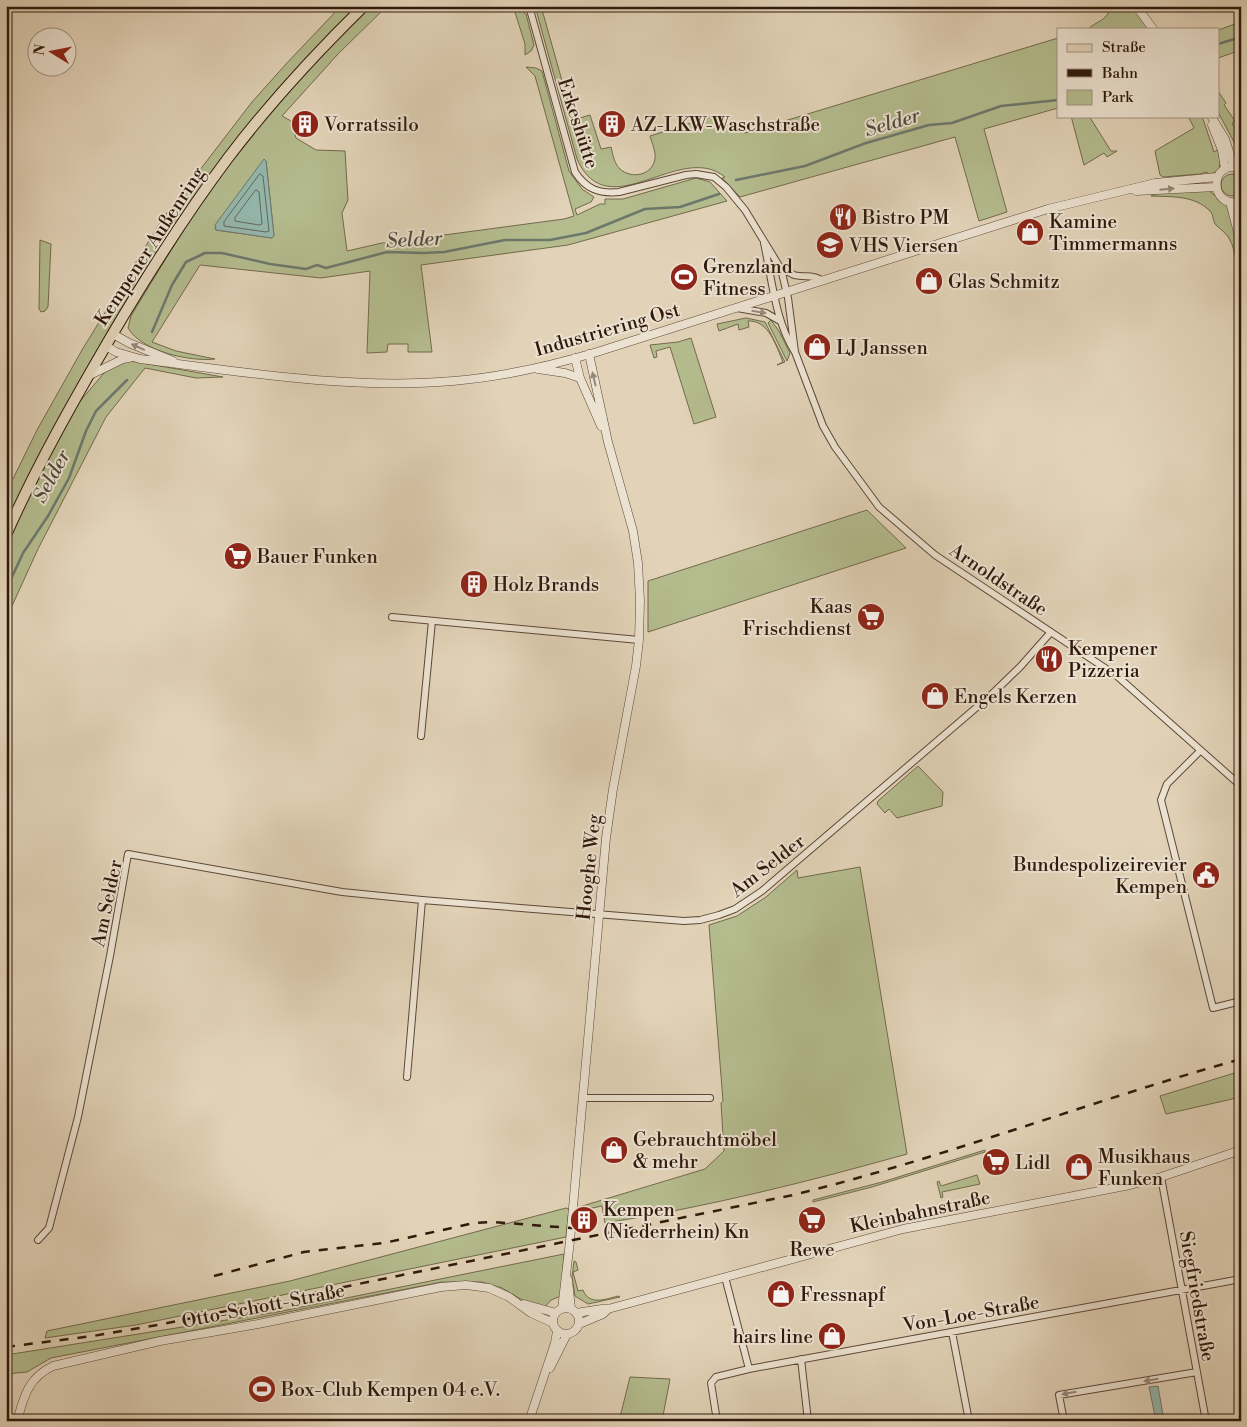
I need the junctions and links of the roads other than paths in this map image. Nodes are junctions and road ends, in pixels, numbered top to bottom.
1 (364, 6) edge
2 (529, 6) edge
3 (1136, 6) edge
4 (1152, 28) edge
5 (1211, 118) edge
6 (1211, 118) edge
7 (1238, 167) edge
8 (1225, 169) junction
9 (1217, 177) junction
10 (1216, 187) junction
11 (1119, 191) junction
12 (1240, 201) edge
13 (1230, 202) junction
14 (1241, 211) edge
15 (763, 241) junction
16 (1241, 244) edge
17 (780, 267) junction
18 (822, 280) junction
19 (787, 291) junction
20 (775, 295) junction
21 (737, 308) junction
22 (780, 320) junction
23 (113, 334) junction
24 (106, 346) junction
25 (795, 352) junction
26 (589, 354) junction
27 (131, 357) junction
28 (575, 358) junction
29 (177, 363) junction
30 (532, 368) junction
31 (88, 376) junction
32 (580, 378) junction
33 (608, 442) junction
34 (6, 534) edge
35 (392, 616) dead end
36 (432, 621) junction
37 (1051, 632) junction
38 (639, 640) junction
39 (421, 736) dead end
40 (1200, 751) junction
41 (1241, 786) edge
42 (422, 900) junction
43 (598, 914) junction
44 (1241, 1001) edge
45 (407, 1077) dead end
46 (583, 1098) junction
47 (710, 1098) dead end
48 (1241, 1150) edge
49 (1161, 1177) junction
50 (38, 1240) dead end
51 (567, 1261) junction
52 (725, 1277) junction
53 (1241, 1279) edge
54 (1182, 1290) junction
55 (509, 1297) junction
56 (608, 1309) junction
57 (559, 1311) junction
58 (574, 1311) junction
59 (554, 1323) junction
60 (579, 1324) junction
61 (557, 1331) junction
62 (952, 1332) junction
63 (567, 1334) junction
64 (801, 1359) junction
65 (749, 1369) junction
66 (1197, 1372) junction
67 (541, 1382) junction
68 (17, 1421) edge
69 (529, 1421) edge
70 (717, 1421) edge
71 (808, 1421) edge
72 (969, 1421) edge
73 (1064, 1421) edge
74 (1206, 1421) edge

1 - 23 main road, Kempener Außenring
2 - 15 street, Erkeshütte
3 - 4 street
5 - 7 street
6 - 8 street
7 - 8 street
8 - 9 street
9 - 10 street
9 - 11 street, Industriering Ost
11 -> 10 street, Industriering Ost
10 - 13 street
11 - 18 street, Industriering Ost
12 - 13 street
12 - 14 street
13 - 16 street
15 - 17 street, Erkeshütte
15 - 20 street, Erkeshütte
17 - 18 street
17 - 19 street, Erkeshütte
18 - 19 street, Industriering Ost
19 - 20 street, Industriering Ost
19 - 25 street, Arnoldstraße
20 - 21 street, Industriering Ost
20 - 22 street, Arnoldstraße
21 -> 22 street
21 - 26 street, Industriering Ost
22 - 25 street, Arnoldstraße
23 - 24 main road, Kempener Außenring
29 -> 23 street, Industriering Ost
24 - 27 street, Industriering Ost
24 - 31 main road, Kempener Außenring
25 - 37 street, Arnoldstraße
26 - 28 street, Industriering Ost
33 -> 26 street, Hooghe Weg
27 - 29 street, Industriering Ost
27 - 31 street
28 - 30 street, Industriering Ost
28 - 32 street, Hooghe Weg
29 - 30 street, Industriering Ost
30 - 32 street
31 - 34 main road, Kempener Außenring
32 - 33 street, Hooghe Weg
33 - 38 street, Hooghe Weg
35 - 36 street
36 - 38 street
36 - 39 street
37 - 40 street, Arnoldstraße
37 - 43 street, Am Selder
38 - 43 street, Hooghe Weg
40 - 41 street, Arnoldstraße
40 - 44 street
42 - 43 street, Am Selder
42 - 45 street
42 - 50 street, Am Selder
43 - 46 street, Hooghe Weg
46 - 47 street
46 - 51 street, Hooghe Weg
48 - 49 street, Kleinbahnstraße
49 - 52 street, Kleinbahnstraße
49 - 54 street, Siegfriedstraße
51 - 57 street, Hooghe Weg
51 - 58 street, Hooghe Weg
52 - 56 street, Kleinbahnstraße
52 - 65 street
53 - 54 street, Von-Loe-Straße
54 - 62 street, Von-Loe-Straße
54 - 66 street, Siegfriedstraße
55 - 57 street, Otto-Schott-Straße
55 - 59 street, Otto-Schott-Straße
55 - 68 street, Otto-Schott-Straße
56 - 58 street, Kleinbahnstraße
56 - 60 street, Kleinbahnstraße
57 - 58 street
57 - 59 street
58 - 60 street
59 - 61 street
60 - 63 street
61 - 63 street
61 - 67 street
62 - 64 street, Von-Loe-Straße
62 - 72 street
63 - 67 street
64 - 65 street, Von-Loe-Straße
64 - 71 street
65 - 70 street, Von-Loe-Straße
66 -> 73 street
66 - 74 street, Siegfriedstraße
67 - 69 street

